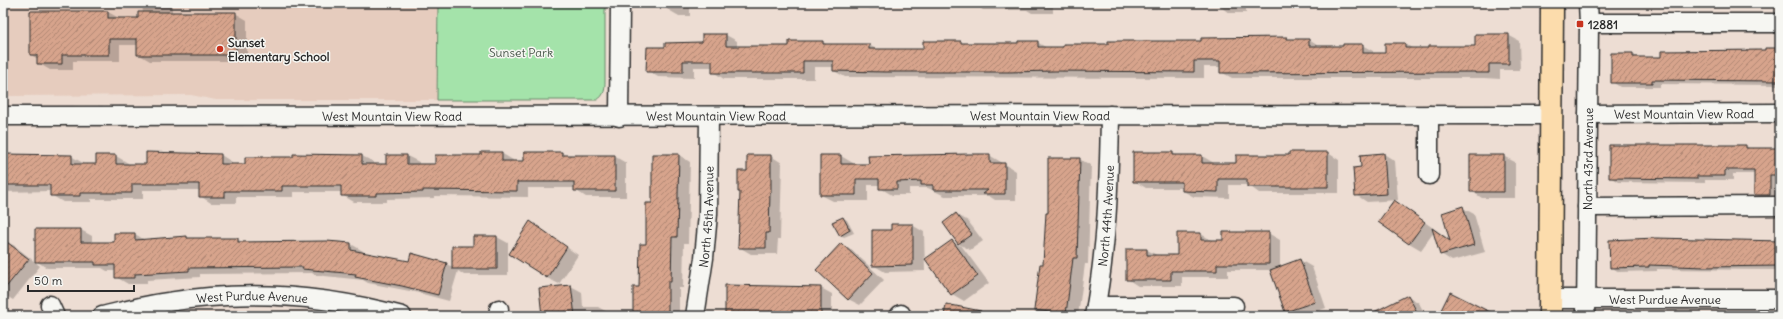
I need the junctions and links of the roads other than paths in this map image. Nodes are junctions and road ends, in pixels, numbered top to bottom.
1 (620, 3) edge
2 (1552, 3) edge
3 (1588, 3) edge
4 (1589, 23) junction
5 (1780, 23) edge
6 (1780, 113) edge
7 (1588, 114) junction
8 (1110, 115) junction
9 (1429, 115) junction
10 (3, 116) edge
11 (709, 116) junction
12 (1552, 116) junction
13 (619, 117) junction
14 (1429, 175) dead end
15 (1780, 206) edge
16 (1587, 207) junction
17 (1586, 298) junction
18 (1780, 299) edge
19 (1234, 306) dead end
20 (1550, 307) edge
21 (1095, 311) edge
22 (102, 316) edge
23 (402, 316) edge
24 (695, 316) edge
25 (1586, 316) edge

1 - 13 street
2 - 12 main road
3 - 4 street, North 43rd Avenue
4 - 5 street
4 - 7 street, North 43rd Avenue
6 - 7 street, West Mountain View Road
7 - 16 street, North 43rd Avenue
8 - 9 street, West Mountain View Road
8 - 11 street, West Mountain View Road
8 - 21 street, North 44th Avenue
9 - 12 street, West Mountain View Road
9 - 14 street
10 - 13 street, West Mountain View Road
11 - 13 street, West Mountain View Road
11 - 24 street, North 45th Avenue
12 - 20 main road
15 - 16 street
16 - 17 street, North 43rd Avenue
17 - 18 street, West Purdue Avenue
17 - 20 street, West Purdue Avenue
17 - 25 street, North 43rd Avenue
19 - 21 street
22 - 23 street, West Purdue Avenue

